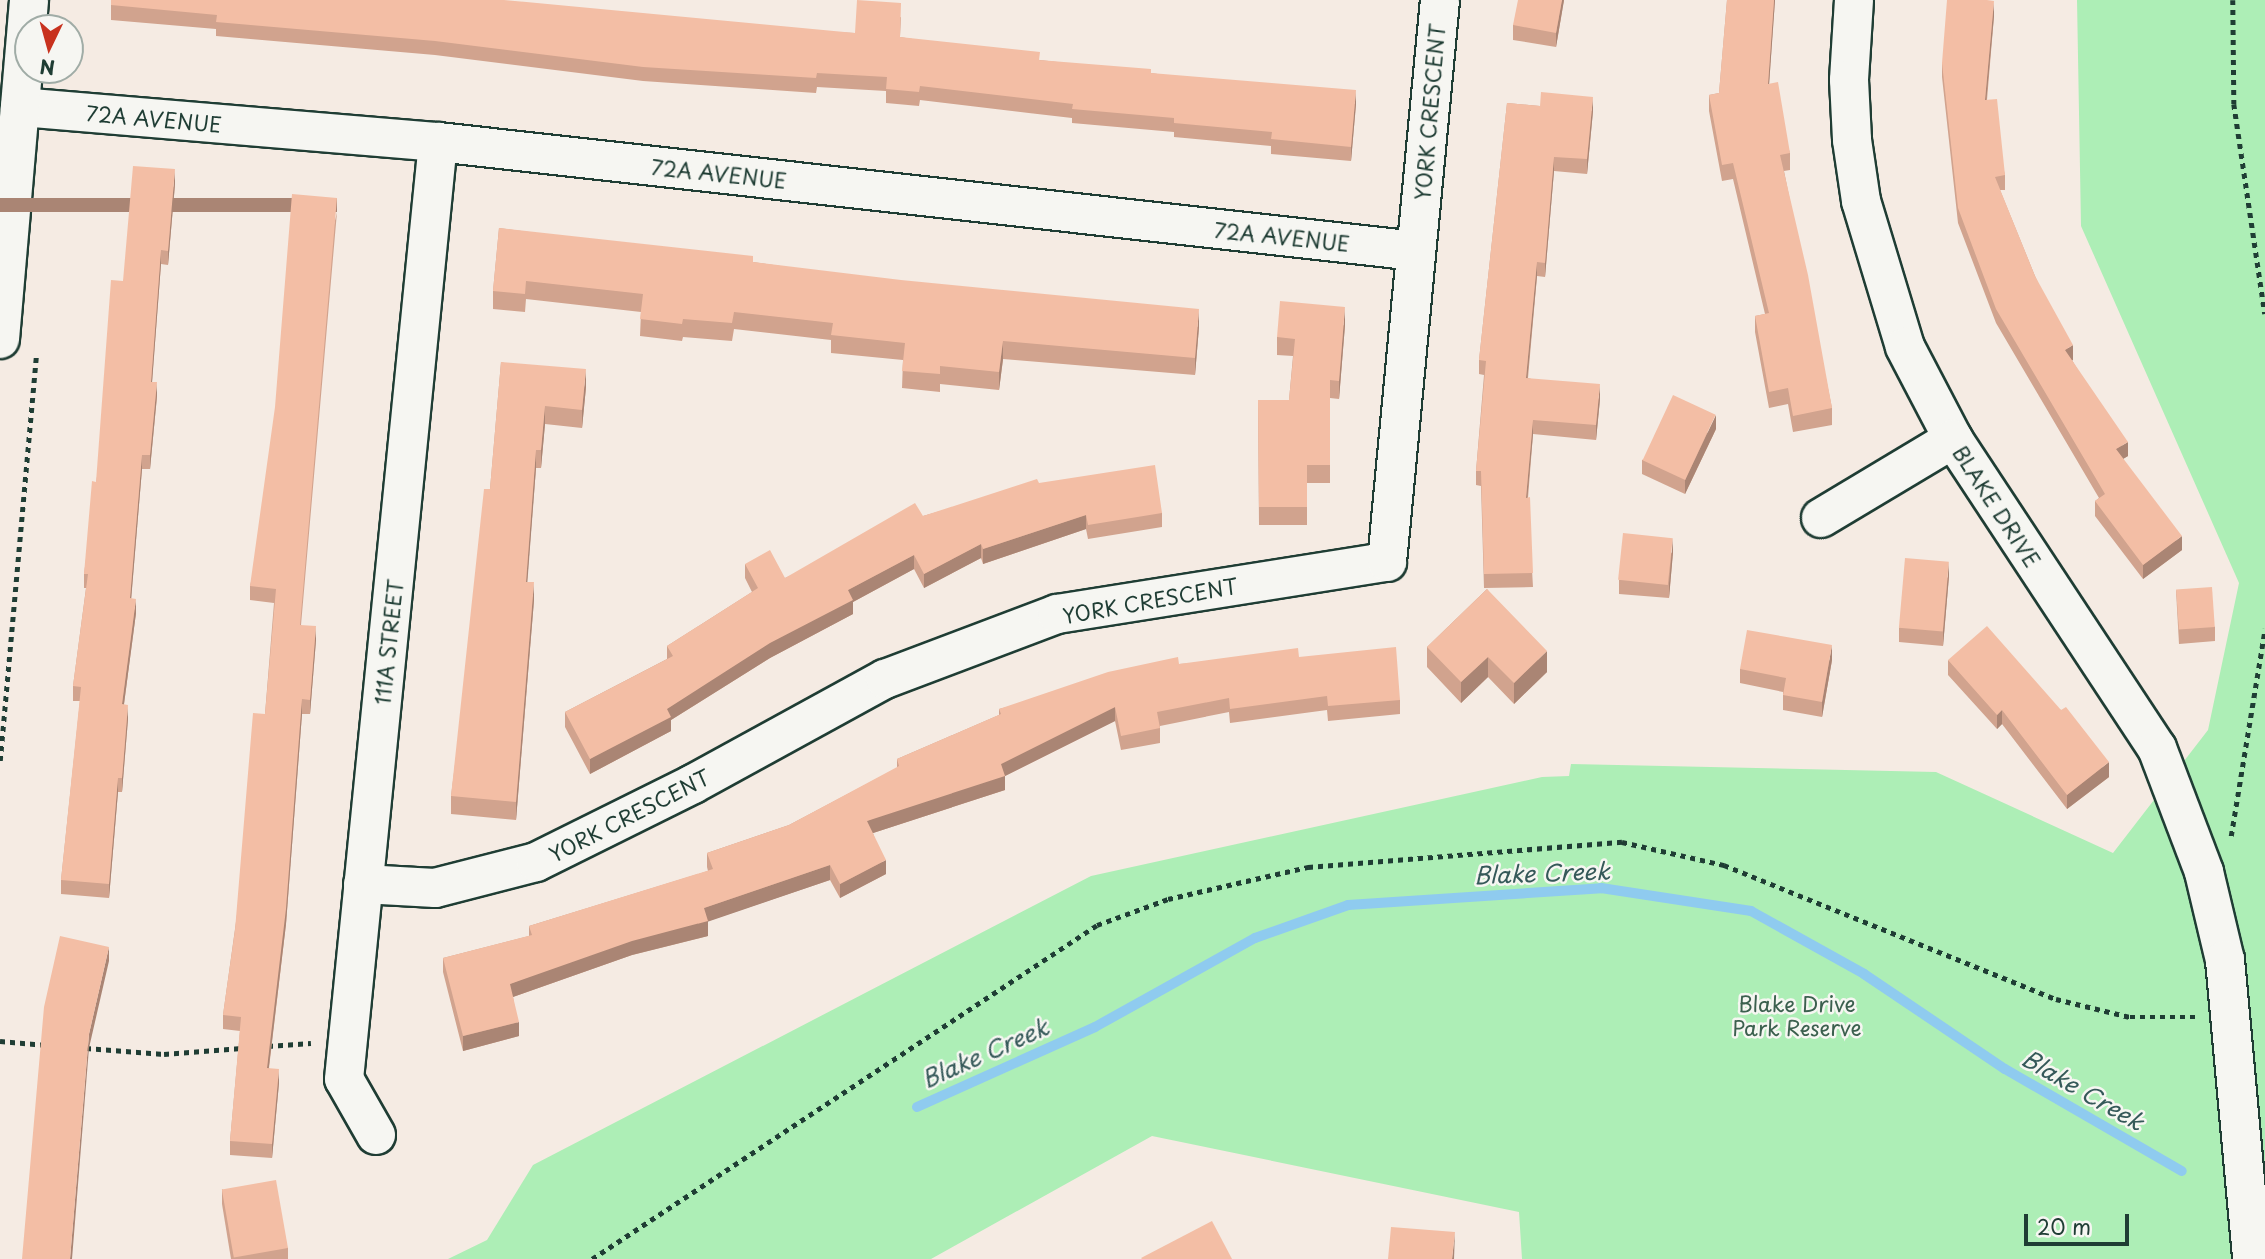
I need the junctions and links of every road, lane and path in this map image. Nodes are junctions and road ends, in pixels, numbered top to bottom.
1 (29, 0) edge
2 (1440, 0) edge
3 (1854, 0) edge
4 (2233, 0) edge
5 (12, 130) edge
6 (439, 142) junction
7 (1416, 251) junction
8 (2265, 314) edge
9 (18, 341) edge
10 (1953, 439) junction
11 (1821, 518) dead end
12 (2265, 629) edge
13 (0, 761) edge
14 (2230, 843) dead end
15 (363, 884) junction
16 (2227, 1001) junction
17 (0, 1041) edge
18 (316, 1043) dead end
19 (55, 1045) edge
20 (260, 1047) edge
21 (82, 1048) edge
22 (247, 1048) edge
23 (376, 1135) dead end
24 (592, 1259) edge
25 (2252, 1259) edge

1 - 5 street
2 - 7 street, YORK CRESCENT
3 - 10 street, BLAKE DRIVE
4 - 8 path
5 - 6 street, 72A AVENUE
5 - 9 street
6 - 7 street, 72A AVENUE
6 - 15 street, 111A STREET
7 - 15 street, YORK CRESCENT
9 - 13 path
10 - 11 street
10 - 16 street, BLAKE DRIVE
12 - 14 path
15 - 23 street, 111A STREET
16 - 24 path
16 - 25 street, BLAKE DRIVE
17 - 19 path
18 - 20 path
21 - 22 path

